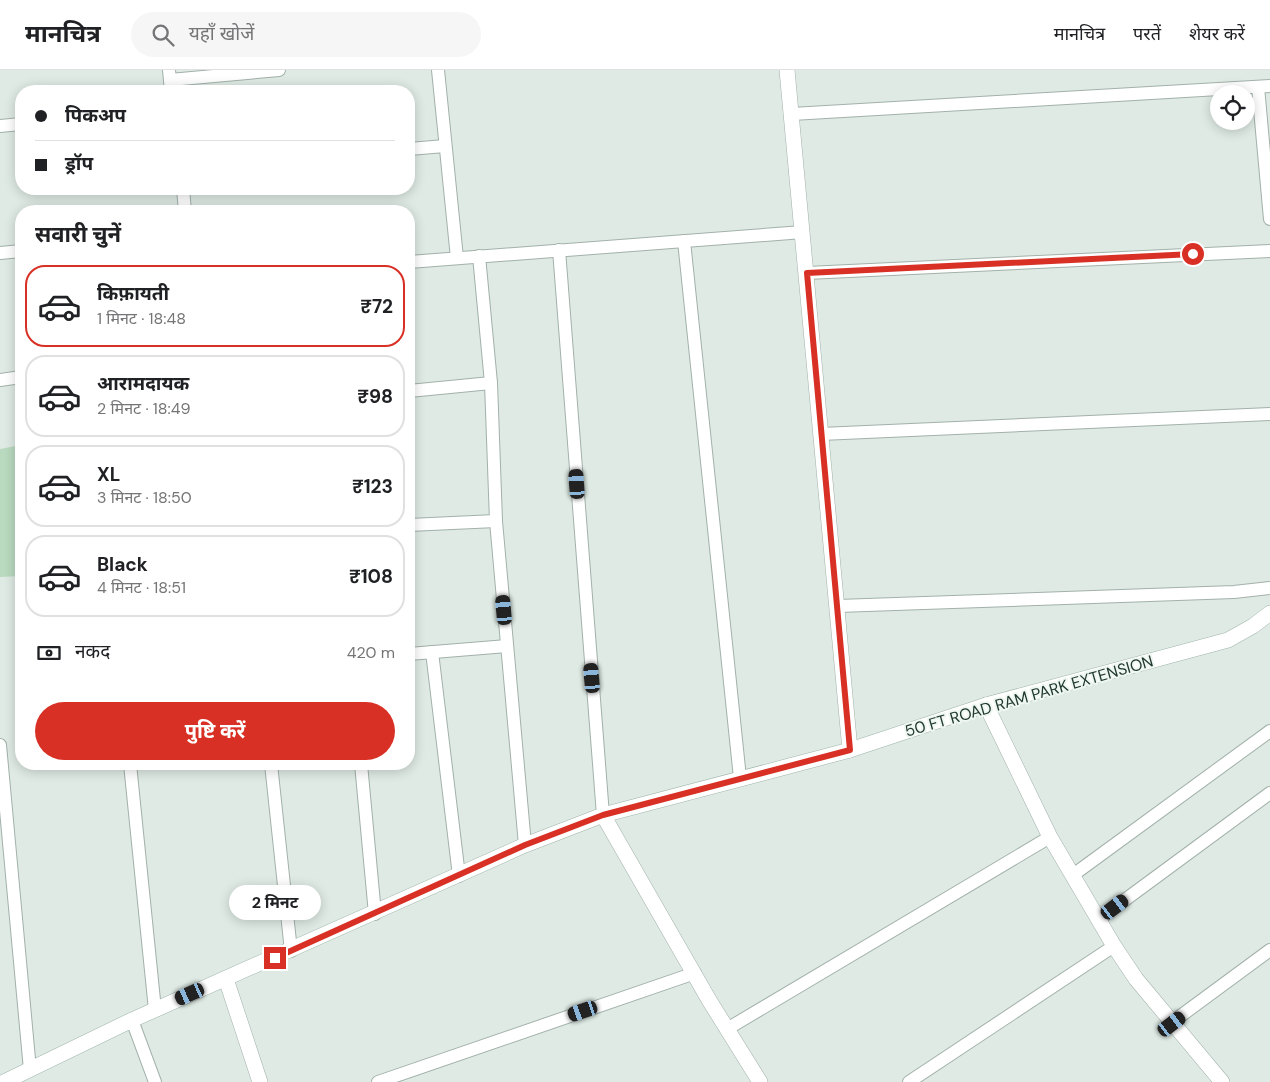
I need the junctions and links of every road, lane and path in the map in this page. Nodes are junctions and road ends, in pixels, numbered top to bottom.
1 (279, 70) edge
2 (438, 70) edge
3 (787, 70) edge
4 (170, 80) edge
5 (1264, 87) edge
6 (792, 114) junction
7 (15, 125) edge
8 (0, 126) edge
9 (445, 146) junction
10 (415, 148) edge
11 (1270, 219) edge
12 (803, 232) junction
13 (684, 240) junction
14 (559, 250) junction
15 (1270, 251) edge
16 (15, 252) edge
17 (0, 253) edge
18 (479, 256) junction
19 (456, 258) junction
20 (415, 261) edge
21 (807, 273) junction
22 (15, 379) edge
23 (0, 380) edge
24 (491, 383) junction
25 (415, 390) edge
26 (1270, 414) edge
27 (821, 434) junction
28 (496, 521) junction
29 (415, 525) edge
30 (1270, 588) edge
31 (838, 606) junction
32 (1270, 613) edge
33 (508, 646) junction
34 (432, 652) junction
35 (415, 653) edge
36 (986, 705) junction
37 (1270, 731) edge
38 (0, 744) edge
39 (850, 750) junction
40 (131, 770) edge
41 (272, 770) edge
42 (362, 770) edge
43 (740, 778) junction
44 (1270, 793) edge
45 (603, 815) junction
46 (1050, 837) junction
47 (525, 845) junction
48 (5, 846) edge
49 (1073, 875) junction
50 (458, 876) junction
51 (375, 914) junction
52 (1099, 919) junction
53 (1114, 946) junction
54 (1270, 950) edge
55 (291, 951) junction
56 (695, 973) junction
57 (226, 979) junction
58 (155, 1010) junction
59 (132, 1020) junction
60 (1172, 1024) junction
61 (726, 1029) junction
62 (30, 1070) junction
63 (4, 1082) edge
64 (154, 1082) edge
65 (260, 1082) edge
66 (378, 1082) edge
67 (760, 1082) edge
68 (909, 1082) edge
69 (1222, 1082) edge

1 - 4 lane
2 - 9 lane
3 - 6 street
5 - 6 lane
5 - 11 lane
6 - 12 street
7 - 8 lane
9 - 10 lane
9 - 19 lane
12 - 13 lane
12 - 21 street
13 - 14 lane
13 - 43 lane
14 - 18 lane
14 - 45 lane
15 - 21 lane
16 - 17 lane
18 - 19 lane
18 - 24 lane
19 - 20 lane
21 - 27 street
22 - 23 lane
24 - 25 lane
24 - 28 lane
26 - 27 lane
27 - 31 street
28 - 29 lane
28 - 33 lane
30 - 31 lane
31 - 39 street
32 - 36 street, 50 FT ROAD RAM PARK EXTENSION
33 - 34 lane
33 - 47 lane
34 - 35 lane
34 - 50 lane
36 - 39 street, 50 FT ROAD RAM PARK EXTENSION
36 - 46 street
37 - 49 lane
38 - 48 lane
39 - 43 street, 50 FT ROAD RAM PARK EXTENSION
40 - 58 lane
41 - 55 lane
42 - 51 lane
43 - 45 street, 50 FT ROAD RAM PARK EXTENSION
44 - 52 lane
45 - 47 street, 50 FT ROAD RAM PARK EXTENSION
45 - 56 street
46 - 49 street
46 - 61 lane
47 - 50 street, 50 FT ROAD RAM PARK EXTENSION
48 - 62 lane
49 - 52 street
50 - 51 street, 50 FT ROAD RAM PARK EXTENSION
51 - 55 street, 50 FT ROAD RAM PARK EXTENSION
52 - 53 street
53 - 60 street
53 - 68 lane
54 - 60 lane
55 - 57 street, 50 FT ROAD RAM PARK EXTENSION
56 - 61 street
56 - 66 lane
57 - 58 street, 50 FT ROAD RAM PARK EXTENSION
57 - 65 street
58 - 59 street, 50 FT ROAD RAM PARK EXTENSION
59 - 62 street, 50 FT ROAD RAM PARK EXTENSION
59 - 64 lane
60 - 69 street
61 - 67 street
62 - 63 street, 50 FT ROAD RAM PARK EXTENSION

